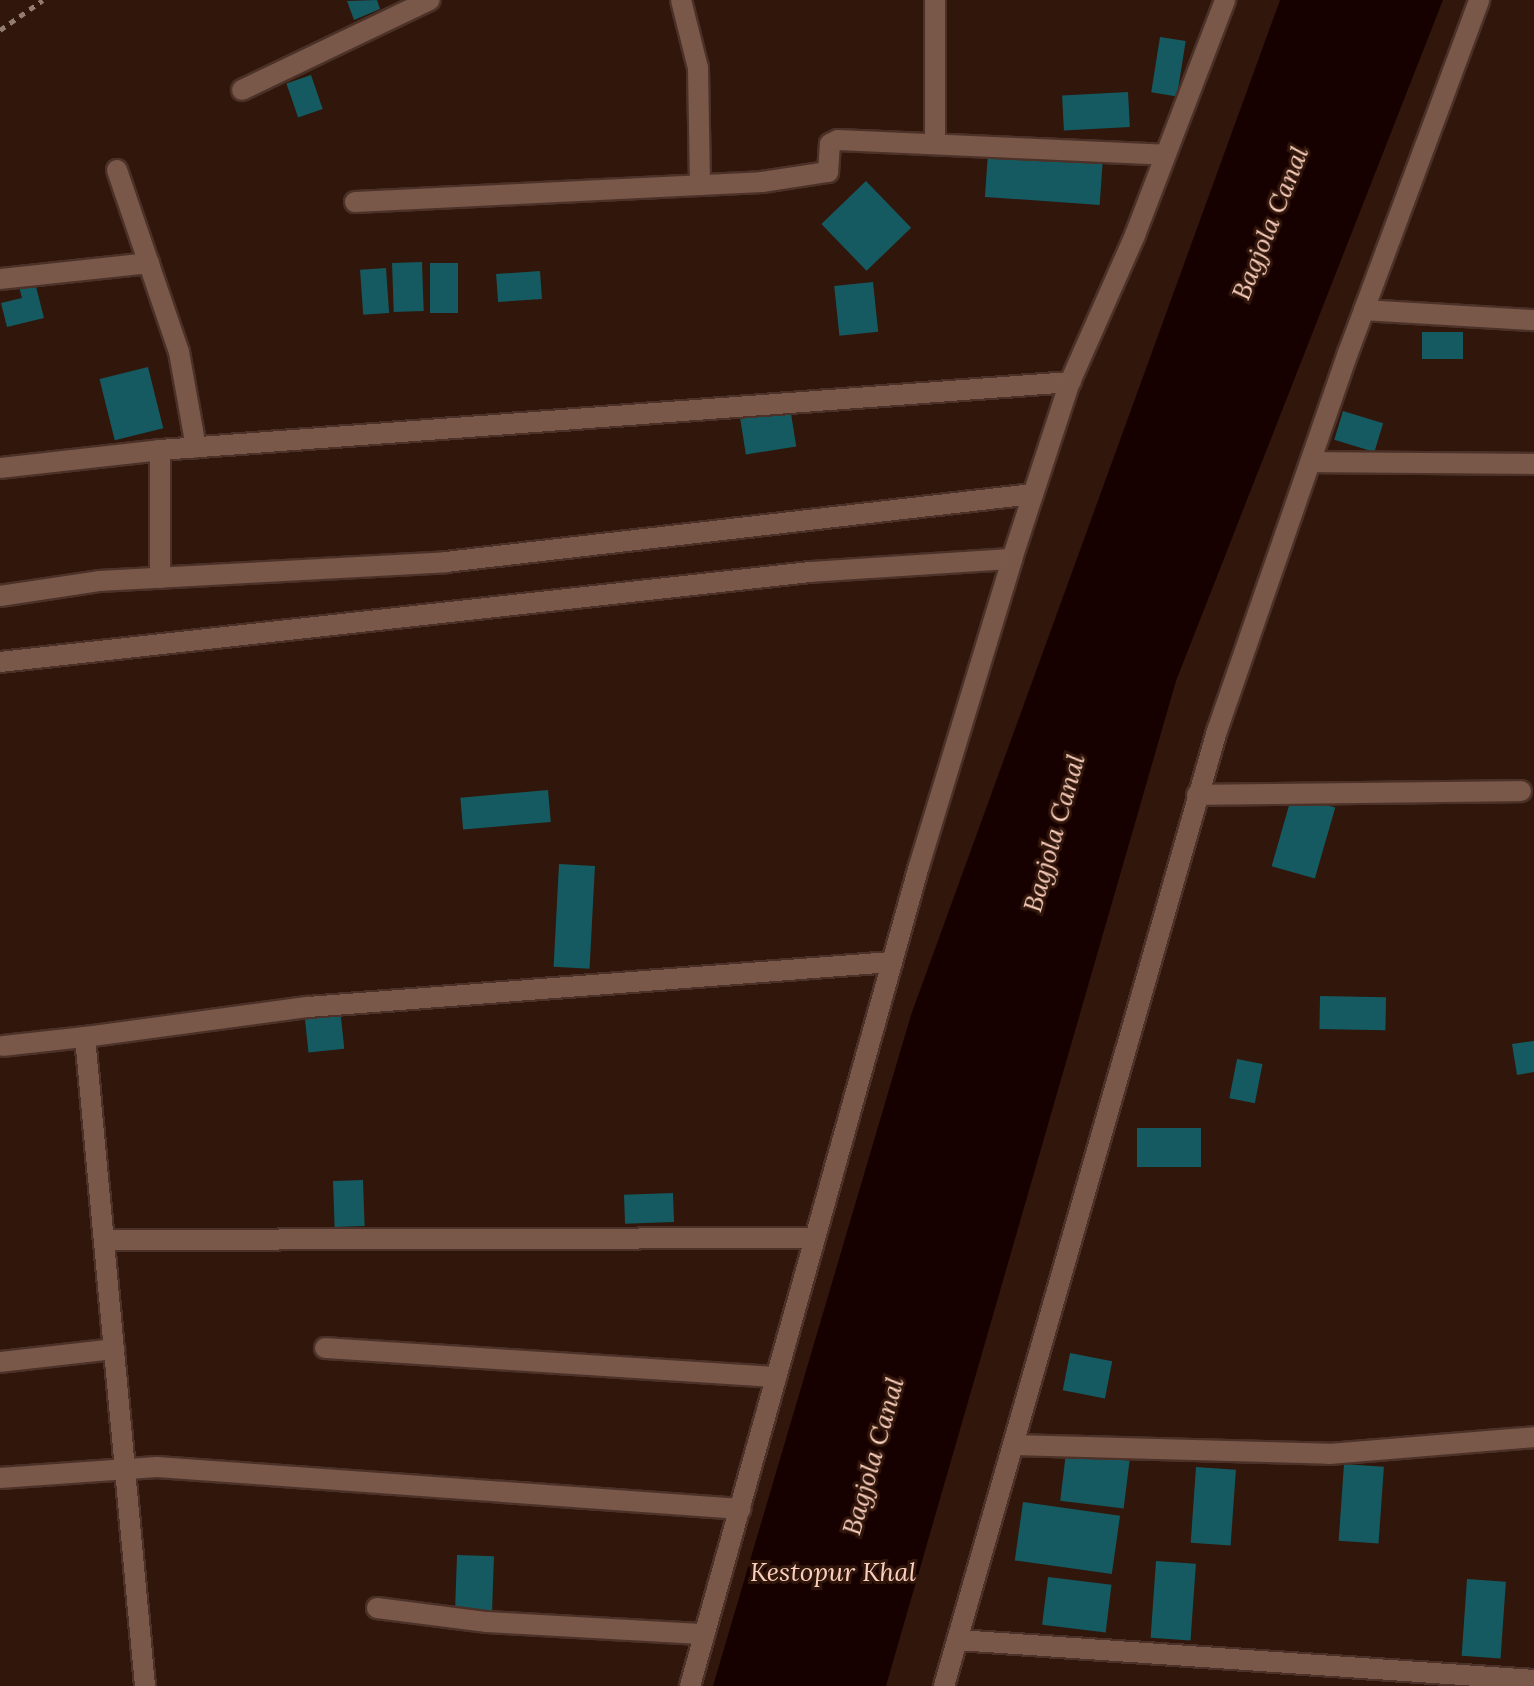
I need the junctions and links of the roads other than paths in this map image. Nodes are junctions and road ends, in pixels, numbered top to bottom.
1 (430, 0) edge
2 (681, 0) edge
3 (935, 0) edge
4 (1225, 0) edge
5 (1479, 0) edge
6 (242, 90) dead end
7 (935, 142) junction
8 (1165, 155) junction
9 (117, 170) dead end
10 (700, 184) junction
11 (355, 202) dead end
12 (149, 263) junction
13 (0, 279) edge
14 (1364, 310) junction
15 (1534, 320) edge
16 (1070, 382) junction
17 (196, 447) junction
18 (160, 450) junction
19 (1311, 462) junction
20 (1534, 464) edge
21 (0, 468) edge
22 (1033, 494) junction
23 (1012, 559) junction
24 (160, 578) junction
25 (0, 596) edge
26 (0, 662) edge
27 (1521, 791) dead end
28 (1197, 795) junction
29 (892, 962) junction
30 (85, 1037) junction
31 (3, 1046) dead end
32 (815, 1238) junction
33 (104, 1240) junction
34 (325, 1348) dead end
35 (114, 1349) junction
36 (0, 1362) edge
37 (776, 1377) junction
38 (1534, 1437) edge
39 (1013, 1445) junction
40 (125, 1466) junction
41 (0, 1478) edge
42 (740, 1509) junction
43 (377, 1608) dead end
44 (705, 1634) junction
45 (958, 1640) junction
46 (1534, 1680) edge
47 (145, 1686) edge
48 (690, 1686) edge
49 (944, 1686) edge

1 - 6 street
2 - 10 street
3 - 7 street
4 - 8 street
5 - 14 street
7 - 8 street
7 - 10 street
8 - 16 street
9 - 12 street
10 - 11 street
12 - 13 street
12 - 17 street
14 - 15 street
14 - 19 street
16 - 17 street
16 - 22 street
17 - 18 street
18 - 21 street
18 - 24 street
19 - 20 street
19 - 28 street
22 - 23 street
22 - 24 street
23 - 26 street
23 - 29 street
24 - 25 street
27 - 28 street
28 - 39 street
29 - 30 street
29 - 32 street
30 - 31 street
30 - 33 street
32 - 33 street
32 - 37 street
33 - 35 street
34 - 37 street
35 - 36 street
35 - 40 street
37 - 42 street
38 - 39 street
39 - 45 street
40 - 41 street
40 - 42 street
40 - 47 street
42 - 44 street
43 - 44 street
44 - 48 street
45 - 46 street
45 - 49 street

